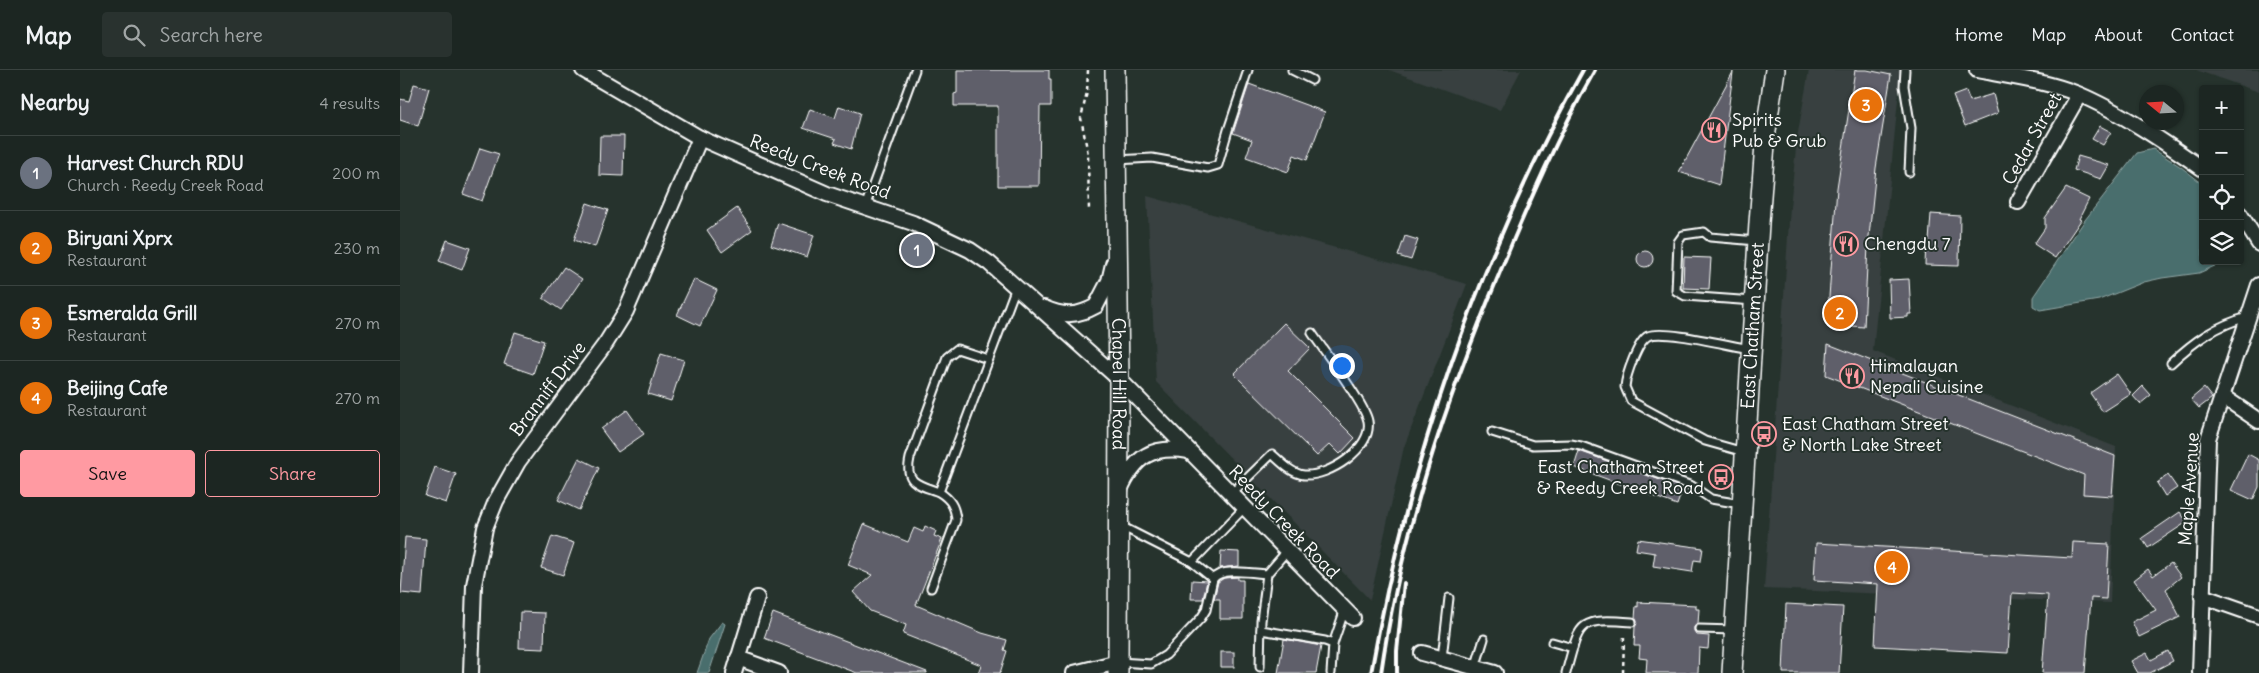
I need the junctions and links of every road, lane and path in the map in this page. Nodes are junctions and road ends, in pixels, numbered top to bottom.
1 (583, 70) edge
2 (915, 70) edge
3 (1088, 70) edge
4 (1115, 70) edge
5 (1120, 70) edge
6 (1248, 70) edge
7 (1292, 70) edge
8 (1775, 70) edge
9 (1905, 70) edge
10 (1977, 70) edge
11 (1312, 80) dead end
12 (1116, 95) junction
13 (2079, 95) junction
14 (700, 138) junction
15 (1117, 160) junction
16 (2199, 166) edge
17 (1909, 172) dead end
18 (2018, 202) dead end
19 (865, 207) junction
20 (1089, 212) dead end
21 (2244, 220) edge
22 (1757, 242) junction
23 (1118, 244) junction
24 (2259, 244) edge
25 (2259, 285) edge
26 (1016, 287) junction
27 (1754, 301) junction
28 (1037, 305) junction
29 (2248, 317) junction
30 (1312, 333) dead end
31 (1751, 349) junction
32 (988, 359) junction
33 (2171, 363) dead end
34 (1119, 379) junction
35 (2222, 396) junction
36 (2259, 421) edge
37 (1492, 432) dead end
38 (1189, 451) junction
39 (1744, 452) junction
40 (1120, 490) junction
41 (939, 492) junction
42 (1232, 494) junction
43 (1741, 504) junction
44 (1244, 508) junction
45 (1119, 525) junction
46 (1287, 551) junction
47 (1192, 562) junction
48 (1267, 574) junction
49 (1213, 579) junction
50 (931, 588) dead end
51 (2202, 596) junction
52 (757, 598) dead end
53 (1449, 598) dead end
54 (1349, 614) joint
55 (2259, 616) edge
56 (1632, 622) dead end
57 (1699, 628) dead end
58 (1261, 630) junction
59 (1734, 630) junction
60 (1624, 636) dead end
61 (1484, 639) dead end
62 (1552, 642) dead end
63 (1333, 644) junction
64 (1573, 648) junction
65 (1422, 653) dead end
66 (738, 658) junction
67 (1442, 658) junction
68 (1260, 667) dead end
69 (1118, 668) edge
70 (1475, 668) junction
71 (471, 673) edge
72 (734, 673) edge
73 (779, 673) edge
74 (1074, 673) edge
75 (1331, 673) edge
76 (1495, 673) edge
77 (1566, 673) edge
78 (1623, 673) edge
79 (1732, 673) edge
80 (2200, 673) edge

1 - 14 street, Reedy Creek Road
2 - 19 lane
3 - 20 path
4 - 12 main road, Chapel Hill Road
5 - 12 main road, Chapel Hill Road
6 - 15 lane
7 - 11 lane
8 - 22 main road, East Chatham Street
9 - 17 lane
10 - 13 street
12 - 15 main road, Chapel Hill Road
13 - 16 street
13 - 18 street, Cedar Street
14 - 19 street, Reedy Creek Road
14 - 71 street, Branniff Drive
15 - 23 main road, Chapel Hill Road
19 - 26 street, Reedy Creek Road
21 - 24 street
22 - 27 main road, East Chatham Street
22 - 27 lane
23 - 28 street, Reedy Creek Road
23 - 34 main road, Chapel Hill Road
25 - 29 street, Maple Avenue
26 - 28 street, Reedy Creek Road
26 - 32 lane
27 - 31 main road, East Chatham Street
28 - 34 street, Reedy Creek Road
29 - 33 lane
29 - 35 street, Maple Avenue
30 - 42 lane
31 - 39 main road, East Chatham Street
31 - 39 lane
32 - 41 lane
32 - 41 lane
34 - 38 street, Reedy Creek Road
34 - 40 main road, Chapel Hill Road
35 - 36 street
35 - 51 street, Maple Avenue
37 - 43 lane
38 - 40 street
38 - 42 street, Reedy Creek Road
39 - 43 main road, East Chatham Street
40 - 45 main road, Chapel Hill Road
41 - 50 lane
42 - 44 street, Reedy Creek Road
43 - 59 main road, East Chatham Street
44 - 46 street, Reedy Creek Road
44 - 47 lane
45 - 47 lane
45 - 69 main road, Chapel Hill Road
46 - 48 lane
46 - 54 street, Reedy Creek Road
47 - 49 lane
48 - 49 lane
48 - 58 lane
49 - 69 lane
51 - 55 street
51 - 80 street, Maple Avenue
52 - 66 street
53 - 67 lane
54 - 63 lane
56 - 64 lane
57 - 59 lane
58 - 63 lane
58 - 68 lane
59 - 79 main road, East Chatham Street
60 - 78 path
61 - 70 lane
62 - 64 lane
63 - 75 lane
64 - 77 lane
65 - 67 street
66 - 72 street
66 - 73 street
67 - 70 street
69 - 74 street
70 - 76 street

